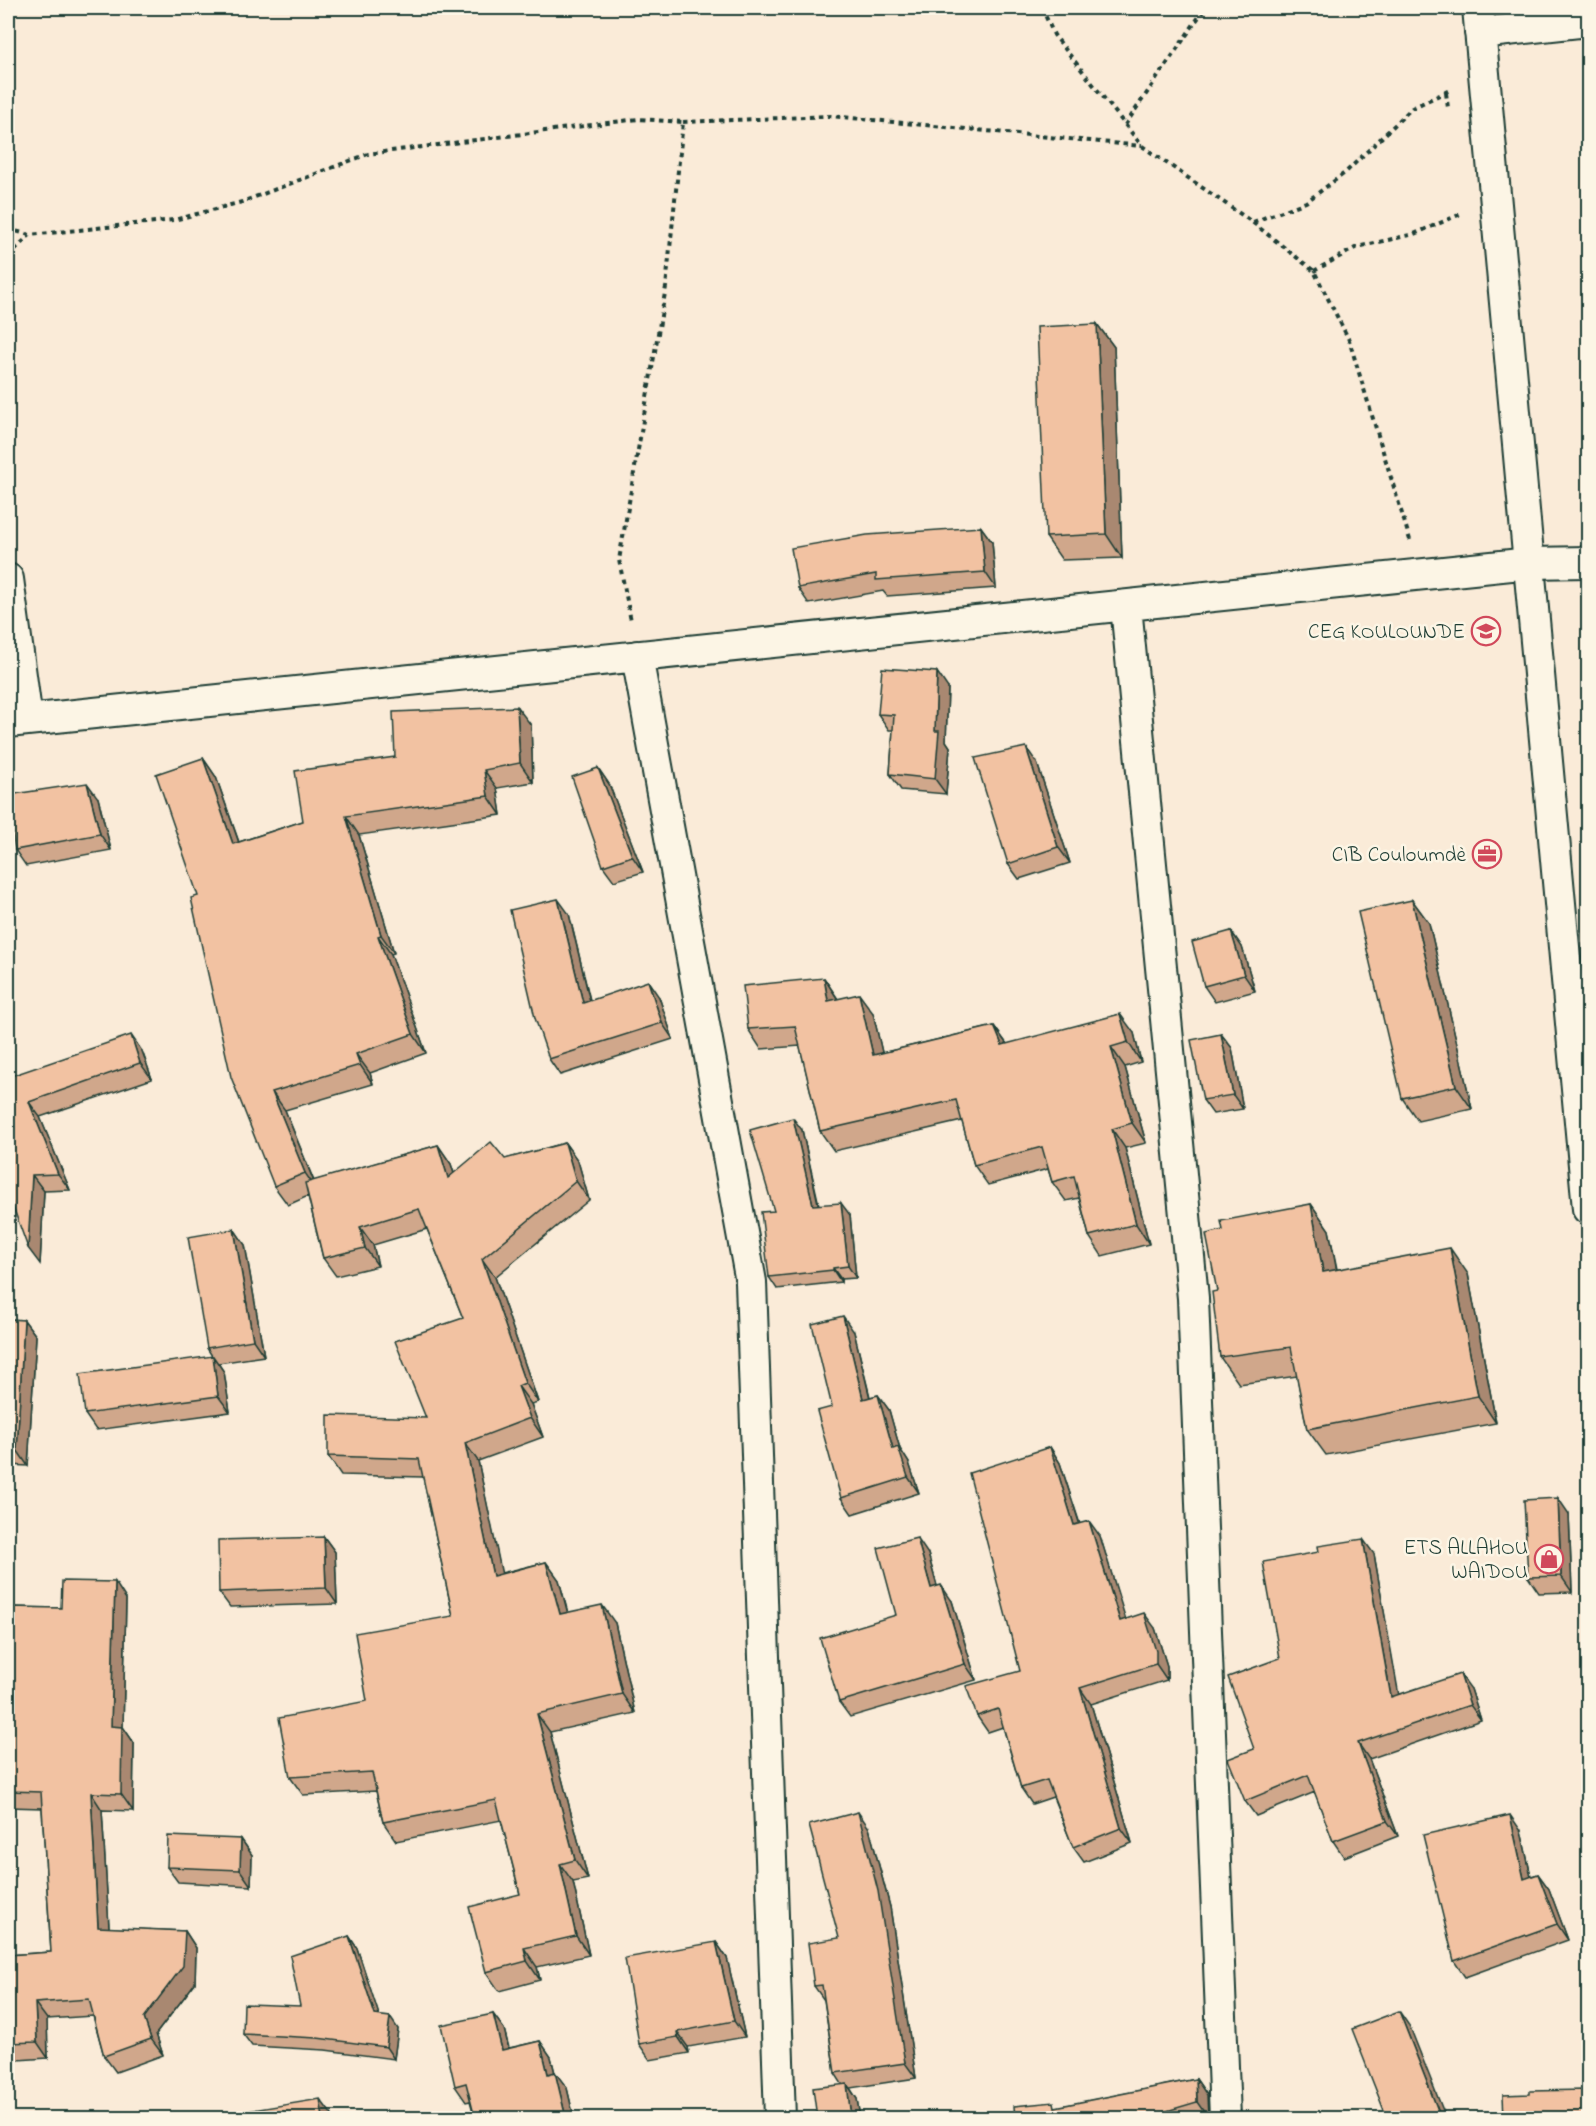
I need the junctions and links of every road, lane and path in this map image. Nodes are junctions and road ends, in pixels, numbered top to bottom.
1 (1042, 8) edge
2 (1204, 8) edge
3 (1479, 20) edge
4 (1588, 21) edge
5 (1449, 115) dead end
6 (683, 122) junction
7 (1125, 125) junction
8 (1142, 146) junction
9 (1465, 212) dead end
10 (1252, 222) junction
11 (8, 229) edge
12 (30, 235) junction
13 (8, 256) edge
14 (1314, 271) junction
15 (1588, 562) edge
16 (1530, 563) junction
17 (1420, 574) junction
18 (8, 579) edge
19 (1126, 606) junction
20 (637, 656) junction
21 (17, 721) edge
22 (1588, 1209) edge
23 (780, 2118) edge
24 (1225, 2118) edge

1 - 7 path
2 - 7 path
3 - 4 street
3 - 16 street
5 - 10 path
6 - 8 path
6 - 12 path
6 - 20 path
7 - 8 path
8 - 10 path
9 - 14 path
10 - 14 path
11 - 12 path
12 - 13 path
14 - 17 path
15 - 16 street
16 - 17 street
16 - 22 street
17 - 19 street
18 - 21 street
19 - 20 street
19 - 24 street
20 - 21 street
20 - 23 street

